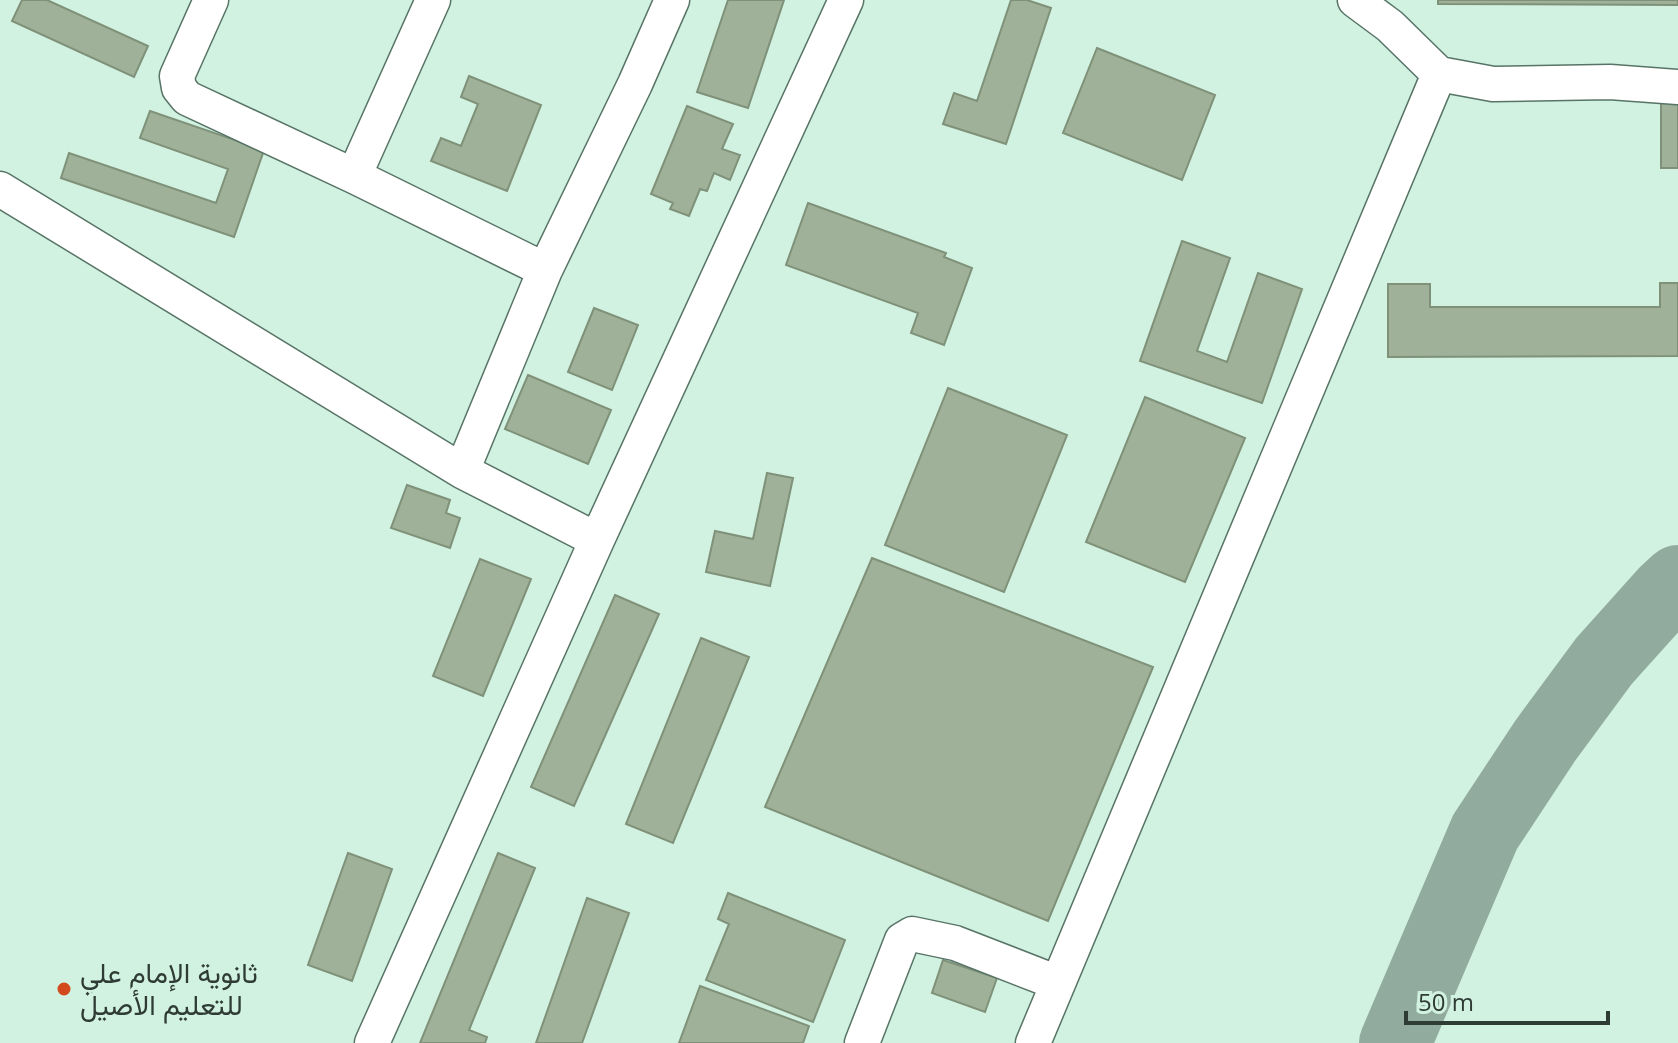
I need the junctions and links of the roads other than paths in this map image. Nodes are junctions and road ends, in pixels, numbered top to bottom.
1 (211, 0) edge
2 (433, 0) edge
3 (672, 0) edge
4 (846, 0) edge
5 (1355, 0) edge
6 (1439, 74) junction
7 (1678, 87) edge
8 (354, 176) junction
9 (0, 189) edge
10 (545, 270) junction
11 (462, 471) junction
12 (597, 540) junction
13 (1058, 983) junction
14 (372, 1043) edge
15 (862, 1043) edge
16 (1033, 1043) edge

1 - 8 street
2 - 8 street
3 - 10 street
4 - 12 street
5 - 6 street
6 - 7 street
6 - 13 street
8 - 10 street
9 - 11 street
10 - 11 street
11 - 12 street
12 - 14 street
13 - 15 street
13 - 16 street

